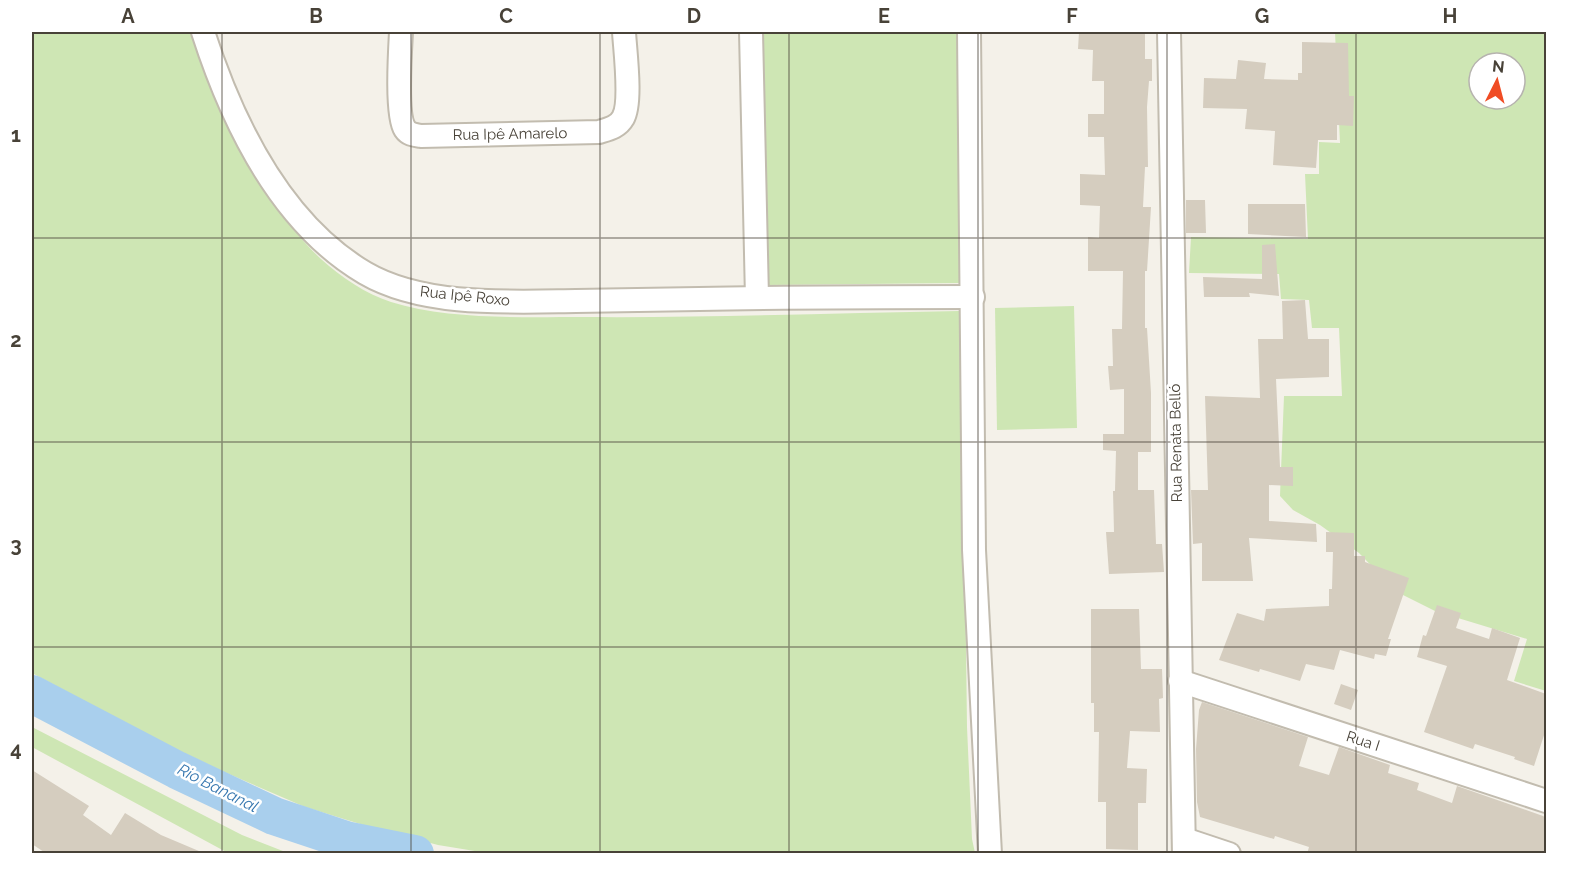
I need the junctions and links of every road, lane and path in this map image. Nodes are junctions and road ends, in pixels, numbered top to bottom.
1 (204, 32) edge
2 (401, 32) edge
3 (624, 32) edge
4 (751, 32) edge
5 (969, 32) edge
6 (1169, 32) edge
7 (973, 297) junction
8 (757, 298) junction
9 (1180, 681) junction
10 (1546, 801) edge
11 (1184, 846) edge
12 (990, 854) edge
13 (1229, 854) edge

1 - 8 street, Rua Ipê Roxo
2 - 3 street, Rua Ipê Amarelo
4 - 8 street
5 - 7 street
6 - 9 street, Rua Renata Belló
7 - 8 street, Rua Ipê Roxo
7 - 12 street
9 - 10 street, Rua I
9 - 11 street, Rua Renata Belló
11 - 13 street

